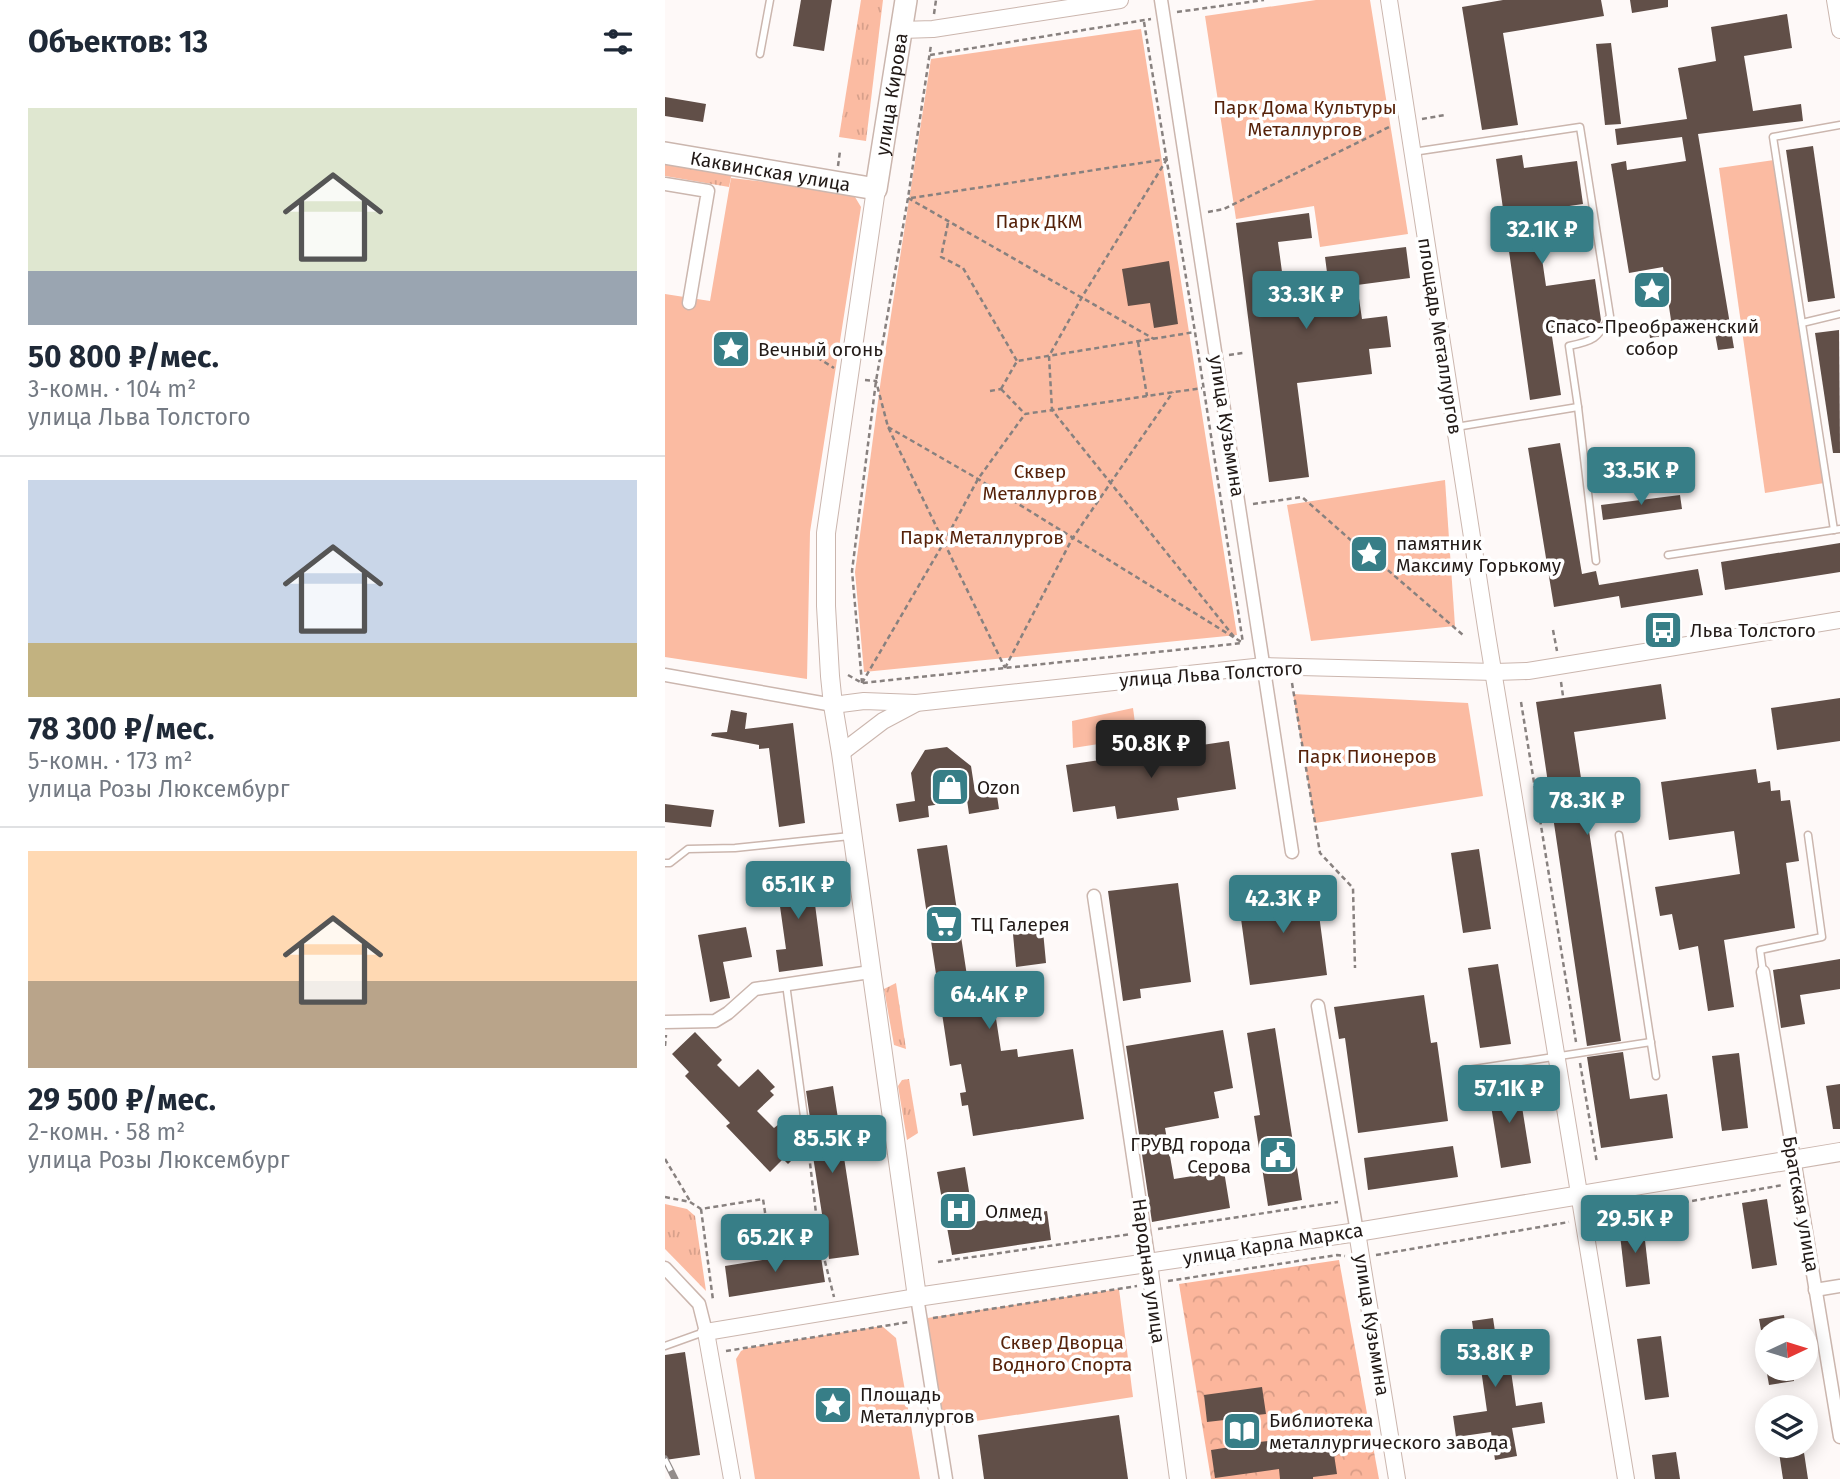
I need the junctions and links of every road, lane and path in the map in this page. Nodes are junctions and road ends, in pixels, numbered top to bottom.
1 (770, 0) edge
2 (906, 0) edge
3 (937, 0) edge
4 (1120, 0) edge
5 (1161, 0) edge
6 (1264, 0) edge
7 (1389, 0) edge
8 (1835, 0) edge
9 (1163, 15) junction
10 (1144, 22) junction
11 (933, 29) junction
12 (901, 30) junction
13 (1840, 30) edge
14 (760, 54) dead end
15 (930, 55) junction
16 (1840, 125) edge
17 (1390, 126) dead end
18 (1413, 152) junction
19 (665, 153) edge
20 (1167, 159) junction
21 (665, 184) edge
22 (876, 189) junction
23 (908, 198) junction
24 (1194, 215) junction
25 (949, 223) junction
26 (1081, 298) junction
27 (689, 303) dead end
28 (1840, 314) edge
29 (1802, 323) junction
30 (1195, 332) junction
31 (1154, 339) junction
32 (1138, 342) junction
33 (1049, 356) junction
34 (1017, 361) junction
35 (876, 381) junction
36 (1203, 387) junction
37 (1000, 389) junction
38 (990, 391) dead end
39 (1173, 392) junction
40 (1147, 396) junction
41 (1578, 407) junction
42 (1052, 410) junction
43 (1025, 414) junction
44 (888, 427) junction
45 (1454, 428) junction
46 (978, 479) junction
47 (1109, 483) junction
48 (1239, 506) junction
49 (1837, 529) edge
50 (1072, 539) junction
51 (943, 544) junction
52 (1362, 550) junction
53 (1668, 555) dead end
54 (1375, 559) junction
55 (1596, 561) dead end
56 (1840, 620) edge
57 (1553, 630) dead end
58 (1463, 635) dead end
59 (1235, 638) junction
60 (1243, 643) junction
61 (1261, 645) junction
62 (1557, 653) dead end
63 (1264, 666) junction
64 (1290, 666) junction
65 (1005, 668) junction
66 (1495, 672) junction
67 (665, 675) edge
68 (1560, 675) dead end
69 (862, 683) junction
70 (1563, 696) dead end
71 (1521, 702) dead end
72 (916, 703) junction
73 (832, 705) junction
74 (841, 753) junction
75 (852, 835) junction
76 (1619, 835) dead end
77 (1808, 835) dead end
78 (1293, 852) dead end
79 (665, 863) edge
80 (1094, 896) dead end
81 (1355, 968) dead end
82 (870, 972) junction
83 (1763, 972) joint
84 (786, 984) junction
85 (1318, 1006) dead end
86 (665, 1022) edge
87 (1651, 1042) junction
88 (1578, 1053) junction
89 (1556, 1056) junction
90 (1468, 1070) dead end
91 (1656, 1076) dead end
92 (808, 1146) joint
93 (1840, 1152) edge
94 (665, 1159) edge
95 (1793, 1160) junction
96 (1597, 1163) dead end
97 (1797, 1183) junction
98 (1578, 1195) junction
99 (665, 1197) edge
100 (690, 1202) junction
101 (701, 1209) junction
102 (1583, 1220) junction
103 (1357, 1232) junction
104 (819, 1238) junction
105 (1361, 1258) junction
106 (1149, 1263) junction
107 (665, 1268) edge
108 (1151, 1283) junction
109 (1840, 1286) edge
110 (1815, 1290) junction
111 (917, 1297) junction
112 (699, 1304) junction
113 (837, 1310) junction
114 (921, 1319) junction
115 (706, 1332) junction
116 (665, 1346) edge
117 (710, 1354) junction
118 (1837, 1404) edge
119 (1840, 1437) edge
120 (731, 1479) edge
121 (946, 1479) edge
122 (1178, 1479) edge
123 (1397, 1479) edge
124 (1626, 1479) edge

1 - 14 lane
2 - 12 main road, улица Кирова
3 - 11 path
4 - 11 street
5 - 9 street, улица Кузьмина
6 - 9 path
7 - 18 street, площадь Металлургов
8 - 13 street
9 - 10 path
9 - 24 street, улица Кузьмина
10 - 15 path
10 - 20 path
11 - 12 street
11 - 15 path
12 - 22 main road, улица Кирова
15 - 23 path
16 - 29 lane
17 - 24 path
18 - 41 lane
18 - 45 street, площадь Металлургов
19 - 22 main road, Каквинская улица
20 - 23 path
20 - 26 path
20 - 30 path
21 - 27 street
22 - 73 main road
23 - 25 path
23 - 35 path
24 - 48 street, улица Кузьмина
25 - 26 path
25 - 34 path
26 - 31 path
26 - 33 path
28 - 29 lane
29 - 49 lane
30 - 31 path
30 - 36 path
31 - 32 path
32 - 33 path
32 - 40 path
33 - 34 path
33 - 42 path
34 - 37 path
35 - 44 path
35 - 69 path
36 - 39 path
36 - 60 path
37 - 38 path
37 - 43 path
39 - 40 path
39 - 47 path
40 - 42 path
41 - 45 lane
41 - 55 lane
42 - 43 path
42 - 47 path
43 - 46 path
44 - 46 path
44 - 51 path
45 - 66 street, площадь Металлургов
46 - 50 path
46 - 51 path
47 - 50 path
47 - 59 path
48 - 52 path
48 - 61 street, улица Кузьмина
49 - 53 lane
50 - 59 path
50 - 65 path
51 - 65 path
51 - 69 path
52 - 54 path
52 - 54 path
54 - 58 path
56 - 66 street, улица Льва Толстого
57 - 62 path
59 - 60 path
60 - 61 path
60 - 65 path
61 - 63 street, улица Кузьмина
63 - 64 street, улица Льва Толстого
63 - 72 street, улица Льва Толстого
63 - 78 street, улица Кузьмина
64 - 66 street, улица Льва Толстого
64 - 81 path
65 - 69 path
66 - 89 street, площадь Металлургов
67 - 73 street, улица Льва Толстого
68 - 70 path
71 - 88 path
72 - 73 street, улица Льва Толстого
72 - 74 street
73 - 74 main road
74 - 75 main road
75 - 79 lane
75 - 82 main road
76 - 87 lane
77 - 83 lane
80 - 106 street, Народная улица
82 - 84 street
82 - 111 main road
83 - 95 street, Братская улица
84 - 86 street
84 - 92 lane
85 - 103 street, улица Кузьмина
87 - 88 lane
87 - 91 lane
88 - 89 lane
88 - 96 path
89 - 90 lane
89 - 98 street, площадь Металлургов
92 - 104 path
93 - 95 main road, улица Карла Маркса
94 - 100 path
95 - 97 street, Братская улица
95 - 98 main road, улица Карла Маркса
97 - 102 path
97 - 110 street, Братская улица
98 - 102 street, площадь Металлургов
98 - 103 main road, улица Карла Маркса
99 - 100 path
100 - 101 path
101 - 104 path
101 - 112 path
102 - 105 path
102 - 124 street, площадь Металлургов
103 - 105 street, улица Кузьмина
103 - 106 main road, улица Карла Маркса
104 - 113 path
105 - 108 path
105 - 123 street, улица Кузьмина
106 - 108 street, Народная улица
106 - 111 main road, улица Карла Маркса
107 - 112 street
108 - 114 path
108 - 122 street, Народная улица
109 - 110 street
110 - 118 street, Братская улица
111 - 113 street, улица Карла Маркса
111 - 114 street
112 - 115 street
113 - 115 street, улица Карла Маркса
114 - 117 path
114 - 121 street
115 - 116 lane
115 - 117 street
117 - 120 street
118 - 119 street, Братская улица

